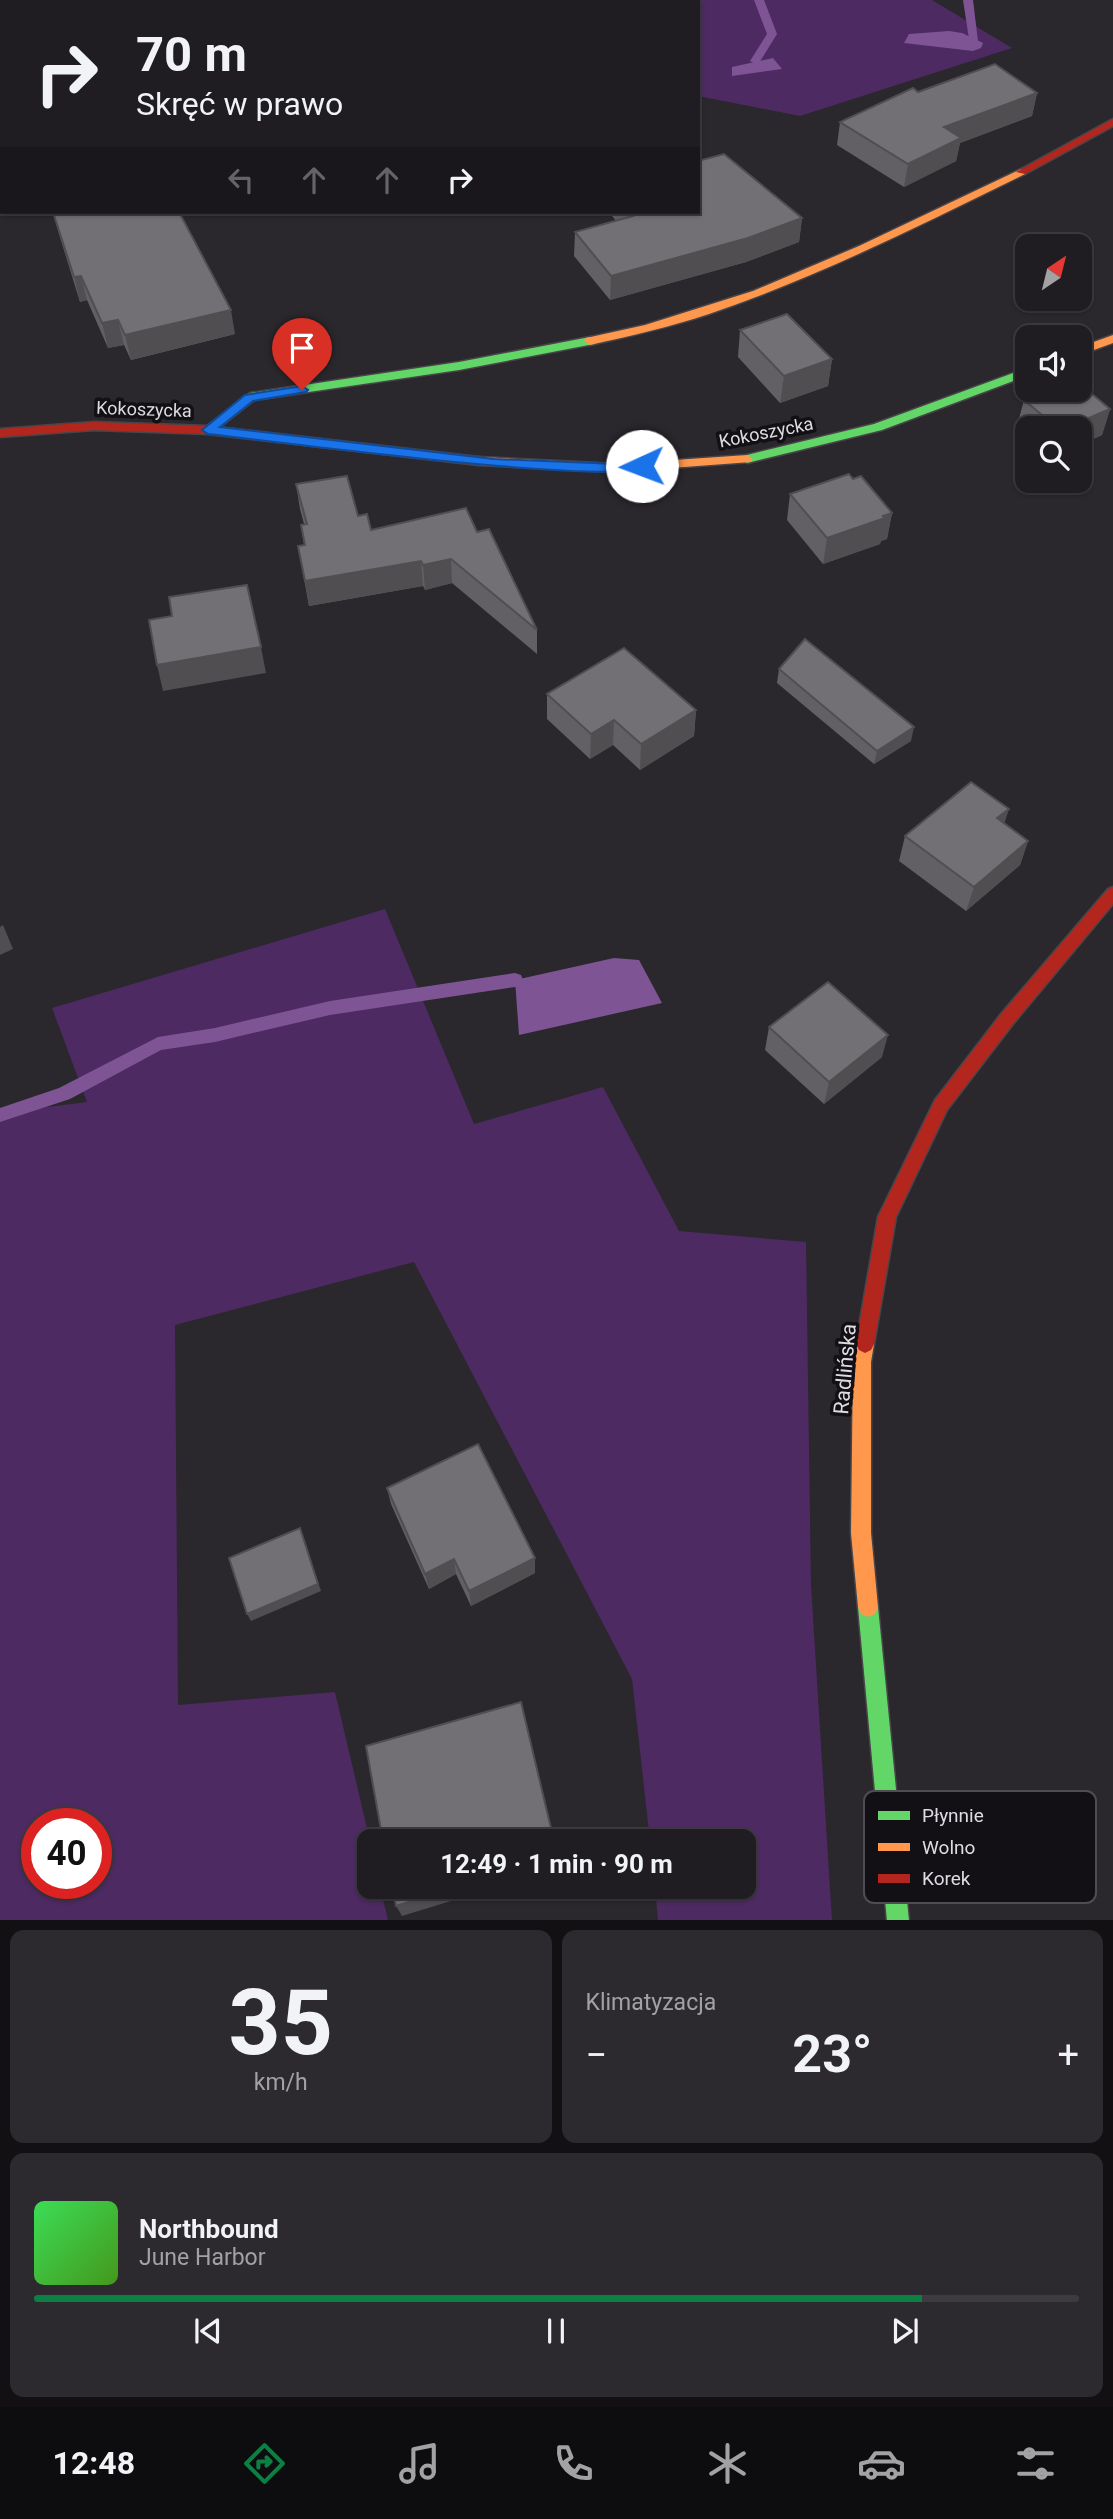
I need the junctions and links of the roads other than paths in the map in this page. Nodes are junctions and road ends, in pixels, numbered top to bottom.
1 (1113, 122) edge
2 (1113, 339) edge
3 (1092, 347) edge
4 (1015, 376) edge
5 (208, 430) junction
6 (0, 433) edge
7 (1113, 893) edge
8 (886, 1791) edge

1 - 5 street
2 - 3 street
4 - 5 street, Kokoszycka
5 - 6 street, Kokoszycka
7 - 8 street, Radlińska

